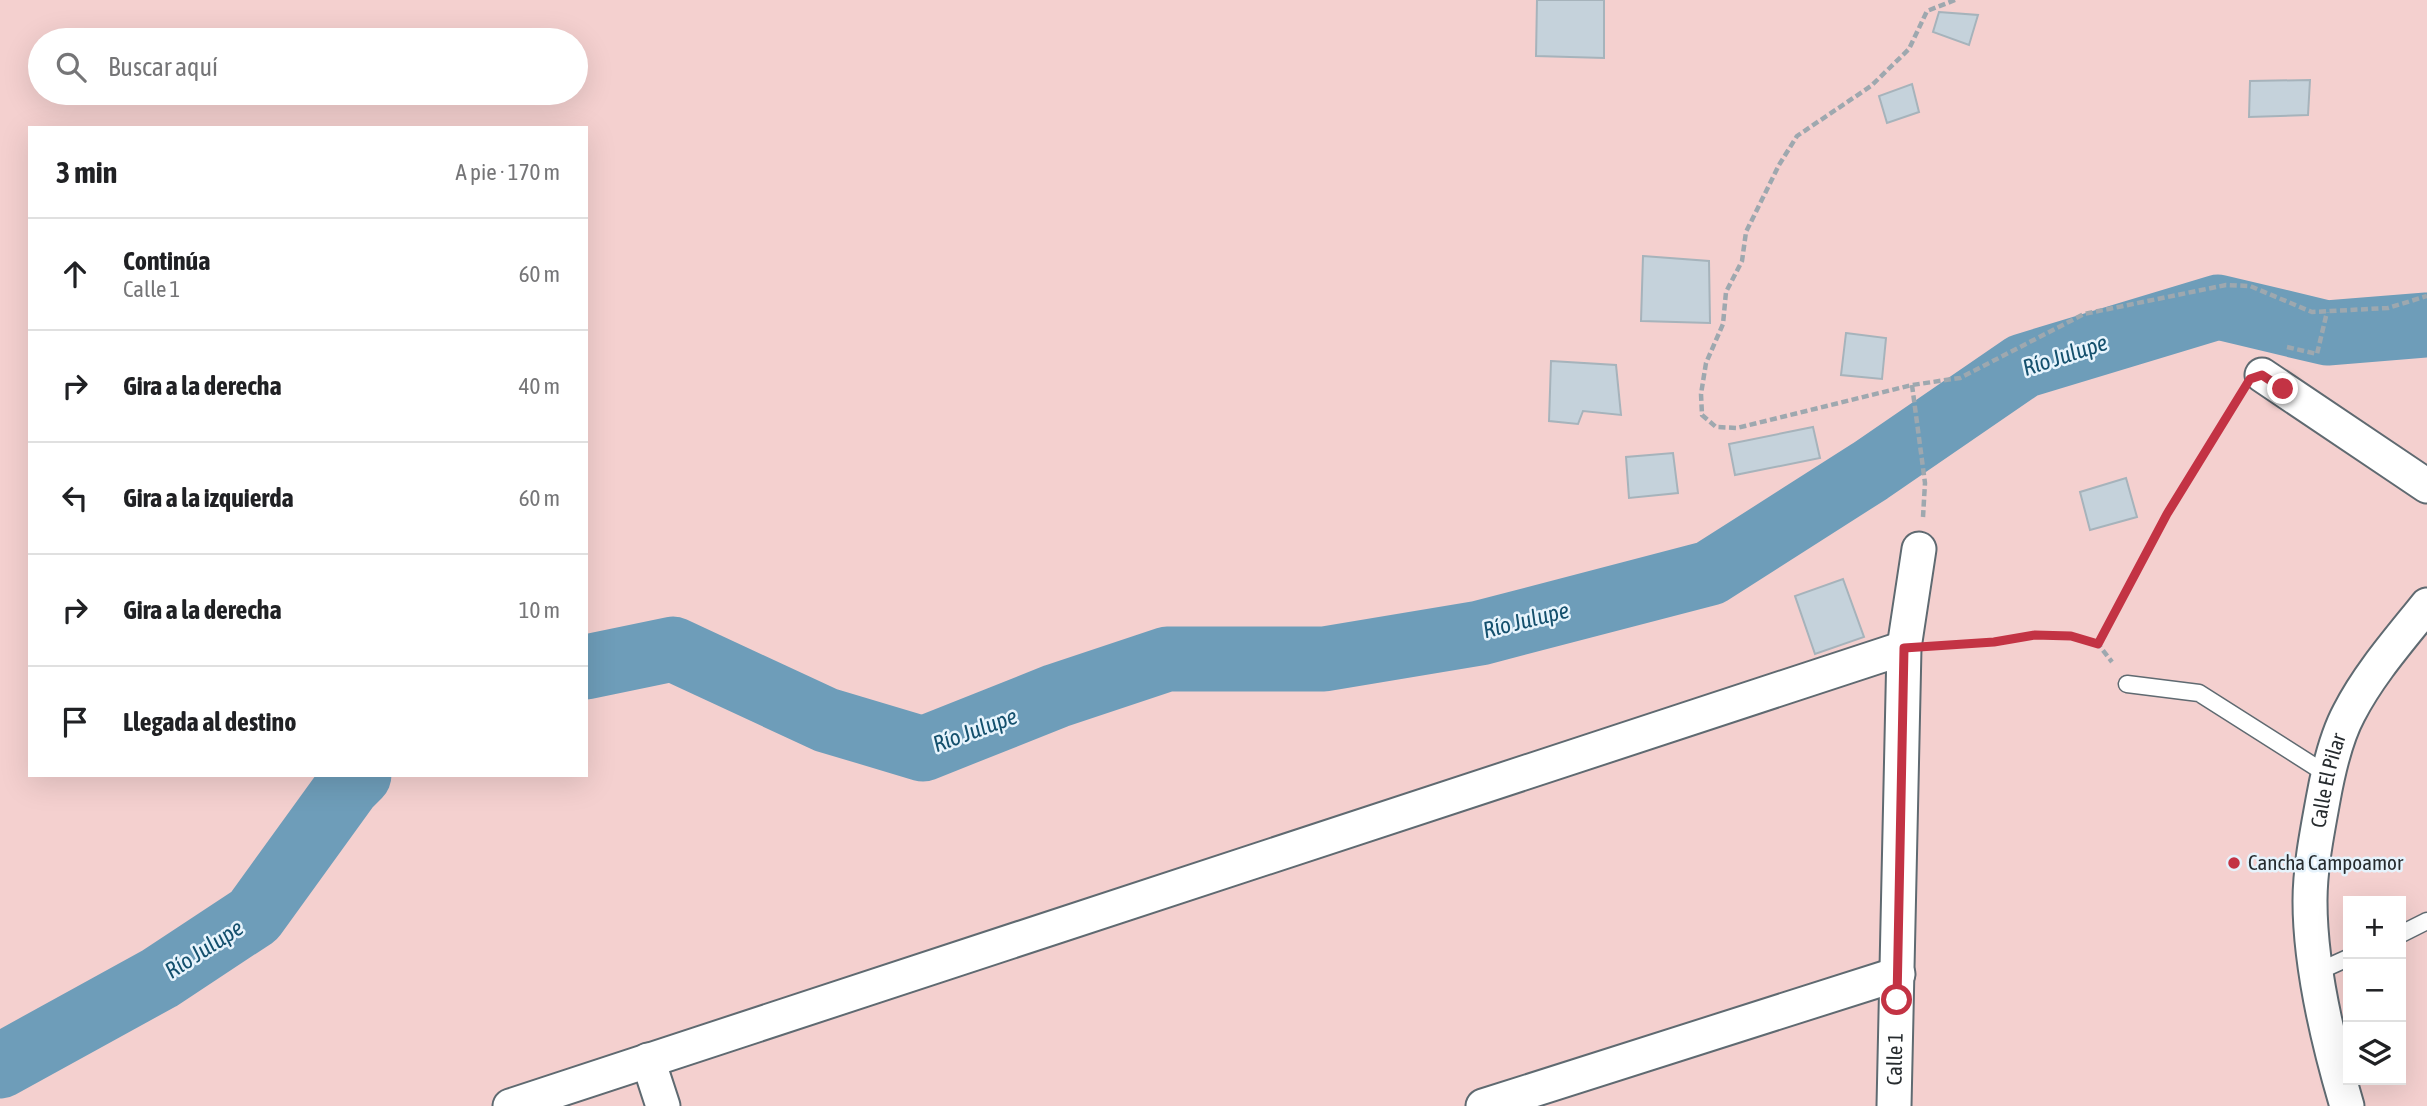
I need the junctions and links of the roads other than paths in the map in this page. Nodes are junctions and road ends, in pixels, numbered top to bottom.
1 (2262, 375) road end
2 (2427, 486) edge
3 (1919, 550) dead end
4 (2427, 605) edge
5 (1904, 648) junction
6 (2127, 684) road end
7 (2328, 775) junction
8 (2427, 921) edge
9 (2406, 932) edge
10 (2346, 959) edge
11 (2317, 972) junction
12 (1898, 974) junction
13 (648, 1060) junction
14 (510, 1106) edge
15 (663, 1106) edge
16 (1483, 1106) edge
17 (1894, 1106) edge
18 (2347, 1106) edge

1 - 2 street
3 - 5 street, Calle 1
4 - 7 street, Calle El Pilar
5 - 12 street, Calle 1
5 - 13 street
6 - 7 lane
7 - 11 street, Calle El Pilar
8 - 9 lane
10 - 11 lane
11 - 18 street, Calle El Pilar
12 - 16 street
12 - 17 street, Calle 1
13 - 14 street
13 - 15 street

